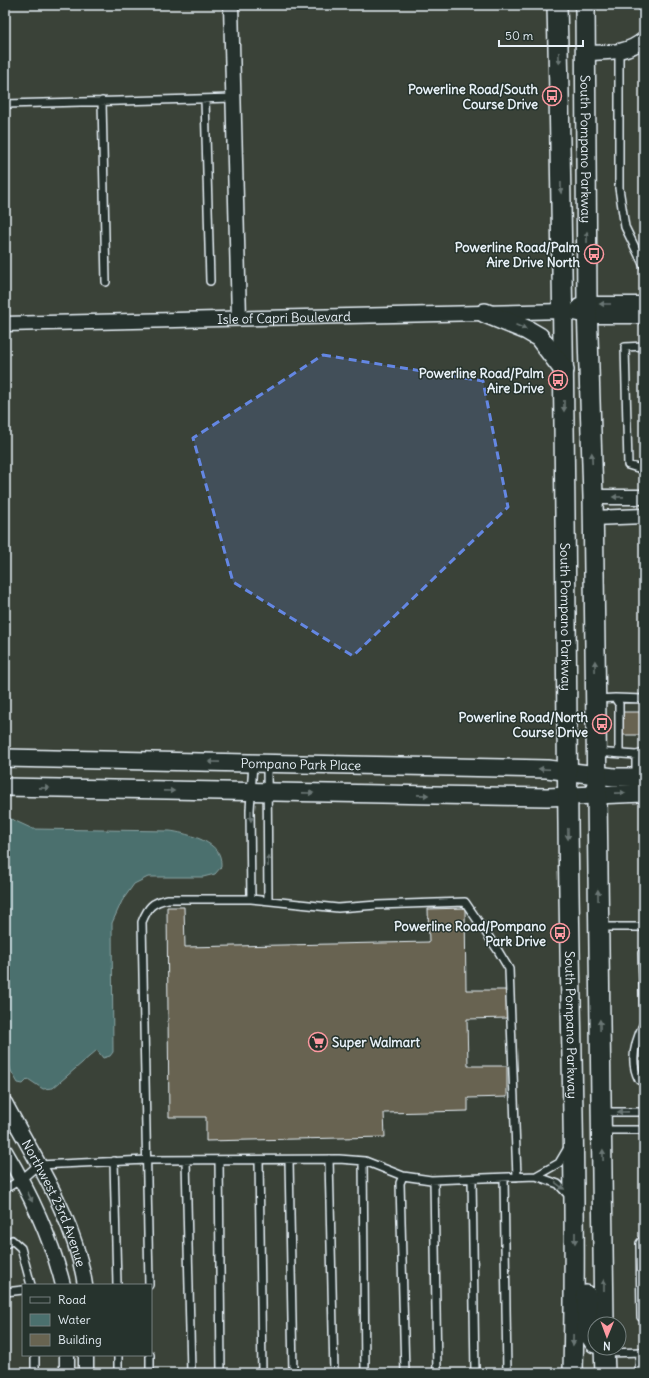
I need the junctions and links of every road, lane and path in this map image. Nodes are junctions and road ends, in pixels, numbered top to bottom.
1 (231, 5) edge
2 (557, 5) edge
3 (569, 5) edge
4 (585, 5) edge
5 (644, 39) edge
6 (619, 52) junction
7 (586, 53) junction
8 (234, 98) junction
9 (205, 99) junction
10 (102, 101) junction
11 (5, 104) edge
12 (644, 266) edge
13 (210, 281) dead end
14 (106, 282) dead end
15 (644, 304) edge
16 (587, 310) junction
17 (564, 311) junction
18 (485, 313) junction
19 (644, 316) edge
20 (239, 318) junction
21 (5, 324) edge
22 (644, 346) edge
23 (564, 370) junction
24 (644, 470) edge
25 (644, 496) edge
26 (593, 497) junction
27 (644, 516) edge
28 (593, 518) junction
29 (615, 698) junction
30 (596, 699) junction
31 (644, 699) edge
32 (596, 752) junction
33 (644, 752) edge
34 (619, 753) junction
35 (636, 755) junction
36 (5, 758) edge
37 (260, 763) junction
38 (569, 771) junction
39 (596, 775) junction
40 (640, 777) edge
41 (5, 787) edge
42 (260, 792) junction
43 (644, 793) edge
44 (597, 794) junction
45 (568, 795) junction
46 (251, 899) junction
47 (268, 900) junction
48 (644, 927) edge
49 (599, 928) junction
50 (644, 953) edge
51 (644, 1013) edge
52 (644, 1024) edge
53 (642, 1082) edge
54 (5, 1103) edge
55 (644, 1112) edge
56 (602, 1121) junction
57 (644, 1130) edge
58 (574, 1138) junction
59 (5, 1151) edge
60 (147, 1160) junction
61 (186, 1160) junction
62 (219, 1160) junction
63 (259, 1160) junction
64 (289, 1160) junction
65 (329, 1160) junction
66 (363, 1161) junction
67 (114, 1162) junction
68 (38, 1165) junction
69 (403, 1176) junction
70 (536, 1176) junction
71 (517, 1177) junction
72 (504, 1178) junction
73 (22, 1179) junction
74 (472, 1179) junction
75 (434, 1180) junction
76 (5, 1189) edge
77 (575, 1207) junction
78 (644, 1238) edge
79 (5, 1245) edge
80 (575, 1270) junction
81 (31, 1284) edge
82 (61, 1284) edge
83 (85, 1284) edge
84 (117, 1284) edge
85 (149, 1284) edge
86 (642, 1289) edge
87 (22, 1290) edge
88 (5, 1292) edge
89 (587, 1316) edge
90 (604, 1316) edge
91 (644, 1317) edge
92 (627, 1351) edge
93 (642, 1352) edge
94 (35, 1356) edge
95 (67, 1356) edge
96 (86, 1356) edge
97 (118, 1356) edge
98 (150, 1356) edge
99 (602, 1356) edge
100 (35, 1373) edge
101 (66, 1373) edge
102 (86, 1373) edge
103 (118, 1373) edge
104 (150, 1373) edge
105 (191, 1373) edge
106 (221, 1373) edge
107 (262, 1373) edge
108 (293, 1373) edge
109 (334, 1373) edge
110 (365, 1373) edge
111 (405, 1373) edge
112 (437, 1373) edge
113 (475, 1373) edge
114 (507, 1373) edge
115 (573, 1373) edge
116 (605, 1373) edge
117 (639, 1373) edge

1 - 8 street
2 -> 17 main road, South Pompano Parkway
3 - 7 main road
4 - 7 main road, South Pompano Parkway
5 - 6 street
6 - 7 street
6 - 12 lane
16 -> 7 main road, South Pompano Parkway
8 - 9 lane
8 - 20 street
9 - 10 lane
9 - 13 lane
10 - 11 lane
10 - 14 lane
15 -> 16 street
16 - 17 street, Isle of Capri Boulevard
16 - 19 street
26 -> 16 main road, South Pompano Parkway
17 - 18 street, Isle of Capri Boulevard
17 - 23 main road, South Pompano Parkway
18 - 20 street, Isle of Capri Boulevard
18 -> 23 main road
20 - 21 street, Isle of Capri Boulevard
22 - 24 lane
23 -> 38 main road, South Pompano Parkway
25 -> 26 street
26 - 28 main road, South Pompano Parkway
27 - 28 street
30 -> 28 main road, South Pompano Parkway
29 - 30 lane
29 - 31 lane
29 - 34 lane
30 - 32 main road, South Pompano Parkway
32 - 34 lane
32 - 39 main road, South Pompano Parkway
33 - 35 lane
34 - 35 lane
35 - 40 lane
37 -> 36 street, Pompano Park Place
38 -> 37 street, Pompano Park Place
37 - 42 lane
37 - 42 lane
38 - 39 street, Pompano Park Place
38 - 45 main road, South Pompano Parkway
39 - 40 street, Pompano Park Place
39 - 44 main road, South Pompano Parkway
41 -> 42 street
42 -> 45 street
42 -> 46 lane
47 -> 42 lane
44 -> 43 street
44 - 45 street
49 -> 44 main road, South Pompano Parkway
45 -> 58 main road, South Pompano Parkway
46 - 47 lane
46 - 60 lane
47 - 71 lane
48 - 49 lane
56 -> 49 main road, South Pompano Parkway
50 - 51 lane
52 - 53 lane
54 - 68 street, Northwest 23rd Avenue
55 -> 56 lane
56 - 57 lane
90 -> 56 main road, South Pompano Parkway
58 - 70 lane
58 - 77 main road, South Pompano Parkway
59 - 73 street, Northwest 23rd Avenue
60 - 61 lane
60 - 67 lane
60 - 85 lane
61 - 62 lane
61 - 105 lane
62 - 63 lane
62 - 106 lane
63 - 64 lane
63 - 107 lane
64 - 65 lane
64 - 108 lane
65 - 66 lane
65 - 109 lane
66 - 69 lane
66 - 110 lane
67 - 68 lane
67 - 84 lane
68 - 73 lane
68 - 83 street, Northwest 23rd Avenue
69 - 75 lane
69 - 111 lane
70 - 71 lane
70 -> 77 lane
71 - 72 lane
72 - 74 lane
72 - 114 lane
73 - 76 lane
73 -> 82 street, Northwest 23rd Avenue
74 - 75 lane
74 - 113 lane
75 - 112 lane
77 -> 80 main road, South Pompano Parkway
78 - 86 lane
79 - 81 lane
80 - 89 main road
80 -> 115 main road, South Pompano Parkway
86 - 91 lane
87 - 88 lane
92 - 93 lane
93 - 117 lane
94 - 100 lane
95 - 101 street
96 - 102 street
97 - 103 lane
98 - 104 lane
99 - 116 main road

